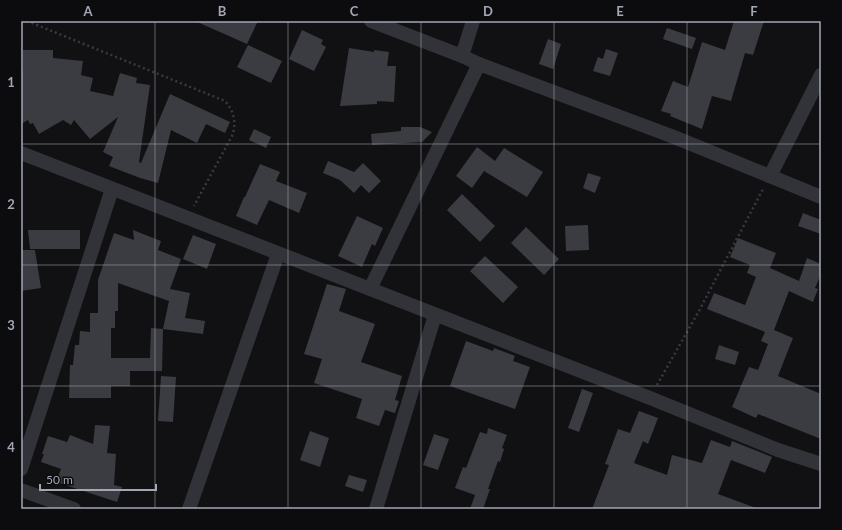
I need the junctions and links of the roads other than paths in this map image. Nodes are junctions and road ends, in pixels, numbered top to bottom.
1 (371, 21) edge
2 (473, 21) edge
3 (462, 56) junction
4 (479, 64) junction
5 (821, 75) edge
6 (21, 153) edge
7 (770, 176) junction
8 (112, 189) junction
9 (821, 197) edge
10 (278, 254) junction
11 (370, 290) junction
12 (435, 315) junction
13 (821, 464) edge
14 (21, 469) edge
15 (21, 490) edge
16 (74, 509) edge
17 (189, 509) edge
18 (376, 509) edge

1 - 3 street
2 - 3 street
3 - 4 street
4 - 7 street
4 - 11 street
5 - 7 street
6 - 8 street
7 - 9 street
8 - 10 street
8 - 14 street
10 - 11 street
10 - 17 street
11 - 12 street
12 - 13 street
12 - 18 street
15 - 16 street

